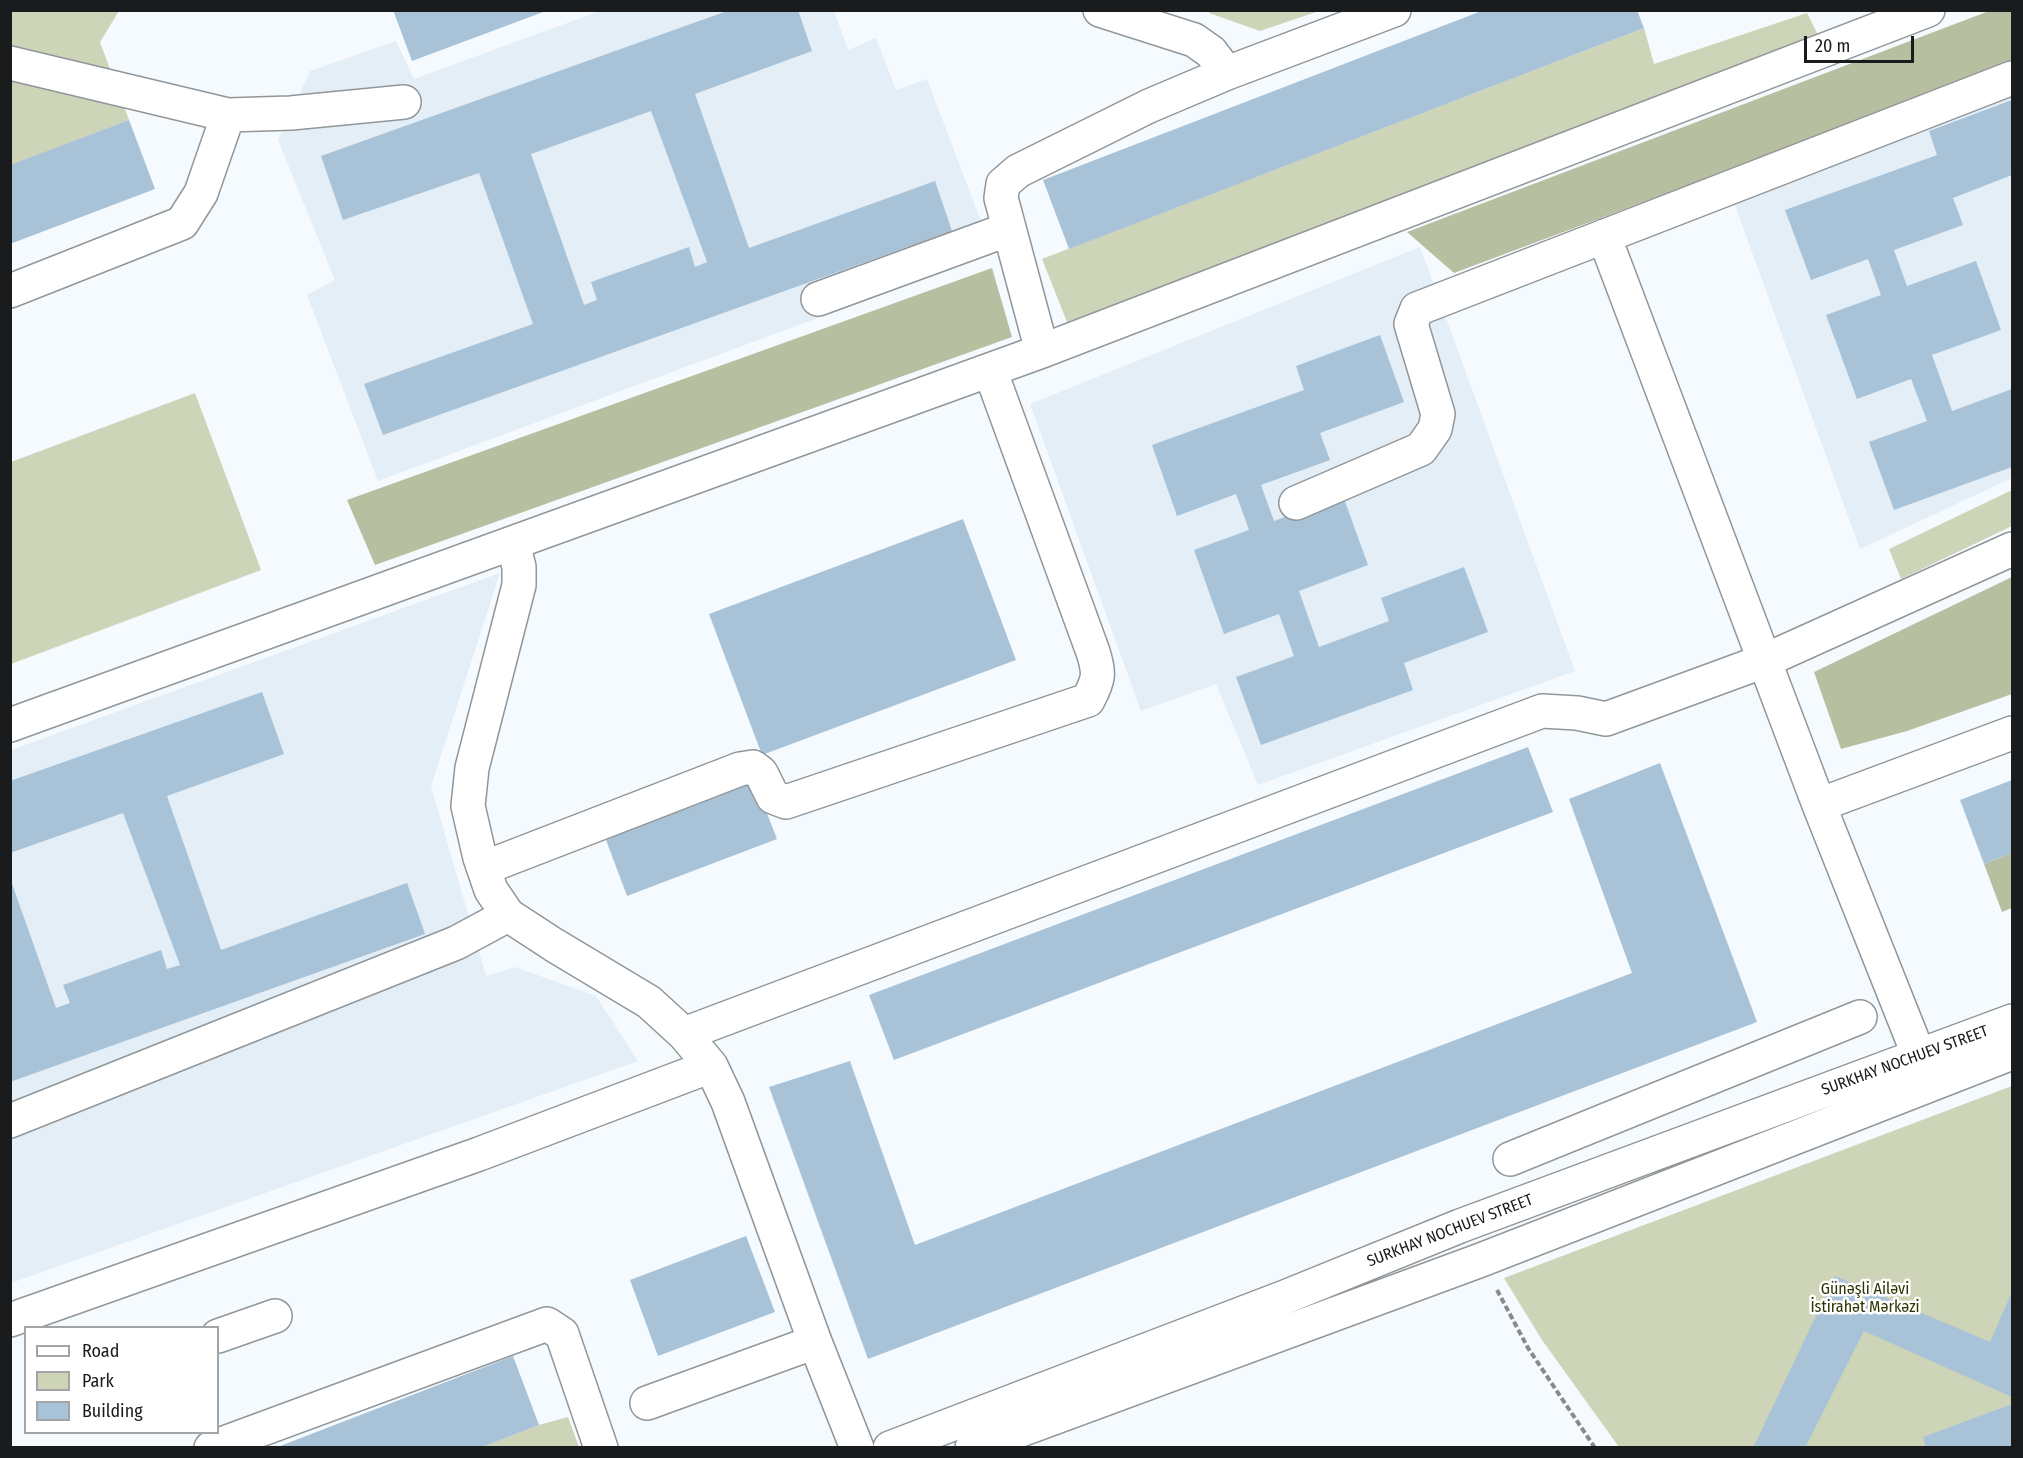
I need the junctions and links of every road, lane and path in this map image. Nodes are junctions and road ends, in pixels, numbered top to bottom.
1 (1100, 10) edge
2 (1394, 10) edge
3 (1928, 10) edge
4 (1860, 22) edge
5 (10, 63) edge
6 (1227, 73) junction
7 (2013, 78) edge
8 (404, 102) dead end
9 (228, 115) junction
10 (1009, 229) junction
11 (1604, 236) junction
12 (10, 291) edge
13 (818, 299) dead end
14 (1042, 351) junction
15 (990, 370) junction
16 (1296, 503) dead end
17 (513, 543) junction
18 (2013, 549) edge
19 (1764, 662) junction
20 (10, 725) edge
21 (2013, 733) edge
22 (1819, 804) junction
23 (484, 868) junction
24 (508, 915) junction
25 (1860, 1017) dead end
26 (2013, 1021) edge
27 (684, 1034) junction
28 (2013, 1053) edge
29 (1919, 1056) junction
30 (711, 1066) junction
31 (1707, 1079) junction
32 (10, 1122) edge
33 (1729, 1126) junction
34 (1510, 1159) dead end
35 (1481, 1260) junction
36 (275, 1316) dead end
37 (17, 1322) edge
38 (219, 1336) edge
39 (815, 1342) junction
40 (647, 1403) dead end
41 (211, 1448) edge
42 (601, 1448) edge
43 (857, 1448) edge
44 (890, 1448) edge
45 (972, 1448) edge
46 (1595, 1448) edge

1 - 6 street
2 - 6 street
3 - 4 street
4 - 14 street
5 - 9 street
6 - 10 street
7 - 11 street
8 - 9 street
9 - 12 street
10 - 13 street
10 - 14 street
11 - 16 street
11 - 19 street
14 - 15 street
15 - 17 street
15 - 23 street
17 - 20 street
17 - 23 street
18 - 19 street
19 - 22 street
19 - 27 street
21 - 22 street
22 - 29 street
23 - 24 street
24 - 27 street
24 - 32 street
25 - 31 street
26 - 29 street, SURKHAY NOCHUEV STREET
27 - 30 street
28 - 35 street, SURKHAY NOCHUEV STREET
29 - 33 street, SURKHAY NOCHUEV STREET
30 - 37 street
30 - 39 street
31 - 33 street
31 - 34 street
33 - 44 street, SURKHAY NOCHUEV STREET
35 - 45 street, SURKHAY NOCHUEV STREET
35 - 46 path
36 - 38 street
39 - 40 street
39 - 43 street
41 - 42 street

